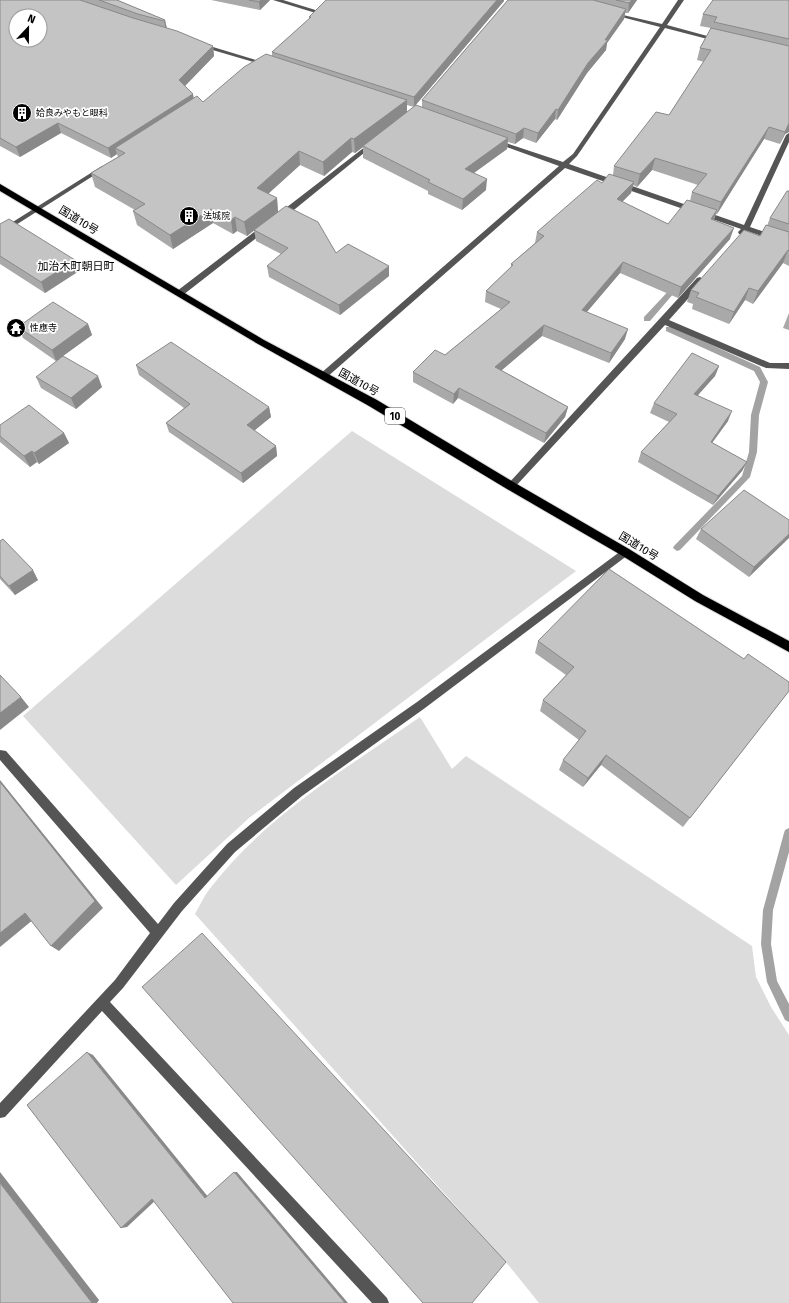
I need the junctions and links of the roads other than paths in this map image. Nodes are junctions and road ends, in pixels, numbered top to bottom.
1 (276, 0) edge
2 (681, 0) edge
3 (603, 10) edge
4 (313, 17) edge
5 (664, 26) junction
6 (722, 40) edge
7 (191, 42) edge
8 (268, 62) junction
9 (273, 67) edge
10 (259, 68) edge
11 (789, 135) edge
12 (486, 138) edge
13 (377, 141) edge
14 (109, 164) edge
15 (565, 166) junction
16 (0, 188) edge
17 (38, 209) junction
18 (746, 228) junction
19 (0, 233) edge
20 (735, 240) edge
21 (789, 243) edge
22 (705, 274) edge
23 (180, 293) junction
24 (664, 321) junction
25 (789, 366) edge
26 (323, 376) junction
27 (511, 486) junction
28 (625, 552) junction
29 (789, 647) edge
30 (2, 754) dead end
31 (158, 933) junction
32 (102, 1002) junction
33 (0, 1112) edge
34 (382, 1303) edge

1 - 4 street
2 - 5 street
3 - 5 street
5 - 6 street
5 - 15 street
7 - 8 street
8 - 9 street
8 - 10 street
11 - 18 street
12 - 15 street
13 - 23 street
14 - 17 street
15 - 18 street
15 - 26 street
16 - 17 highway, 国道10号 / 10
17 - 19 street
17 - 23 highway, 国道10号 / 10
18 - 20 street
18 - 21 street
22 - 24 street
23 - 26 highway, 国道10号 / 10
24 - 25 street
24 - 27 street
26 - 27 highway, 国道10号 / 10
27 - 28 highway, 国道10号 / 10
28 - 29 highway, 国道10号 / 10
28 - 31 street
30 - 31 street
31 - 32 street
32 - 33 street
32 - 34 street

